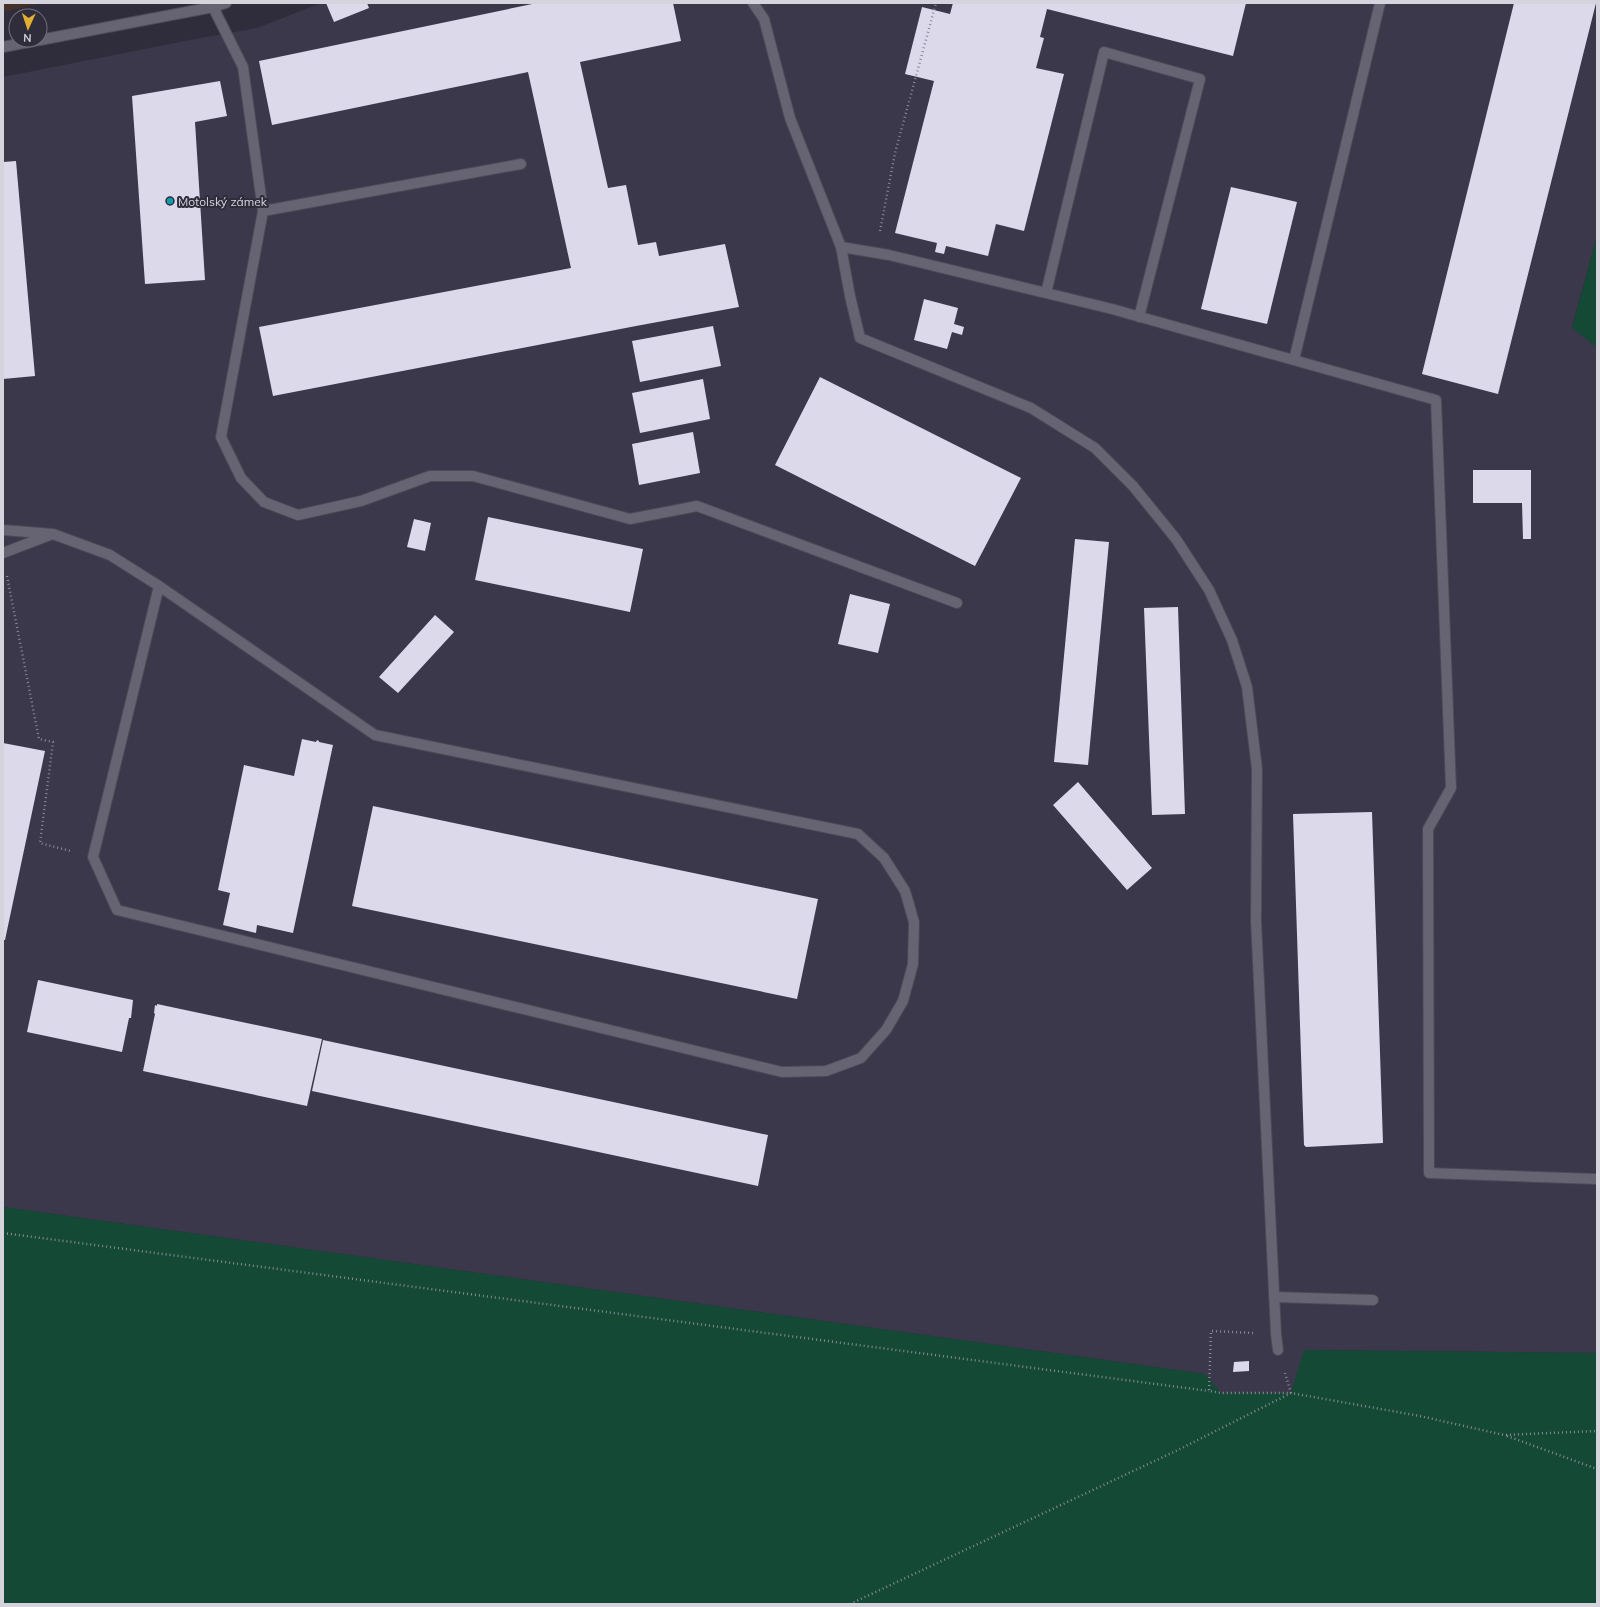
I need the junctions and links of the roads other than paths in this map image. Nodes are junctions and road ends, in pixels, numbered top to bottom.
1 (226, 3) edge
2 (753, 3) edge
3 (1380, 3) edge
4 (213, 7) junction
5 (48, 38) edge
6 (521, 164) dead end
7 (263, 211) junction
8 (841, 247) junction
9 (1046, 293) junction
10 (1139, 317) junction
11 (1294, 360) junction
12 (3, 530) edge
13 (54, 534) junction
14 (3, 553) edge
15 (159, 586) junction
16 (957, 603) dead end
17 (1597, 1179) edge
18 (1274, 1297) junction
19 (1373, 1300) dead end
20 (1278, 1350) road end

1 - 4 street
2 - 8 street
3 - 11 street
4 - 5 street
4 - 7 street
6 - 7 street
7 - 16 street
8 - 9 street
8 - 18 street
9 - 10 street
9 - 10 street
10 - 11 street
11 - 17 street
12 - 13 street
13 - 14 street
13 - 15 street
15 - 15 street
18 - 19 street
18 - 20 street

